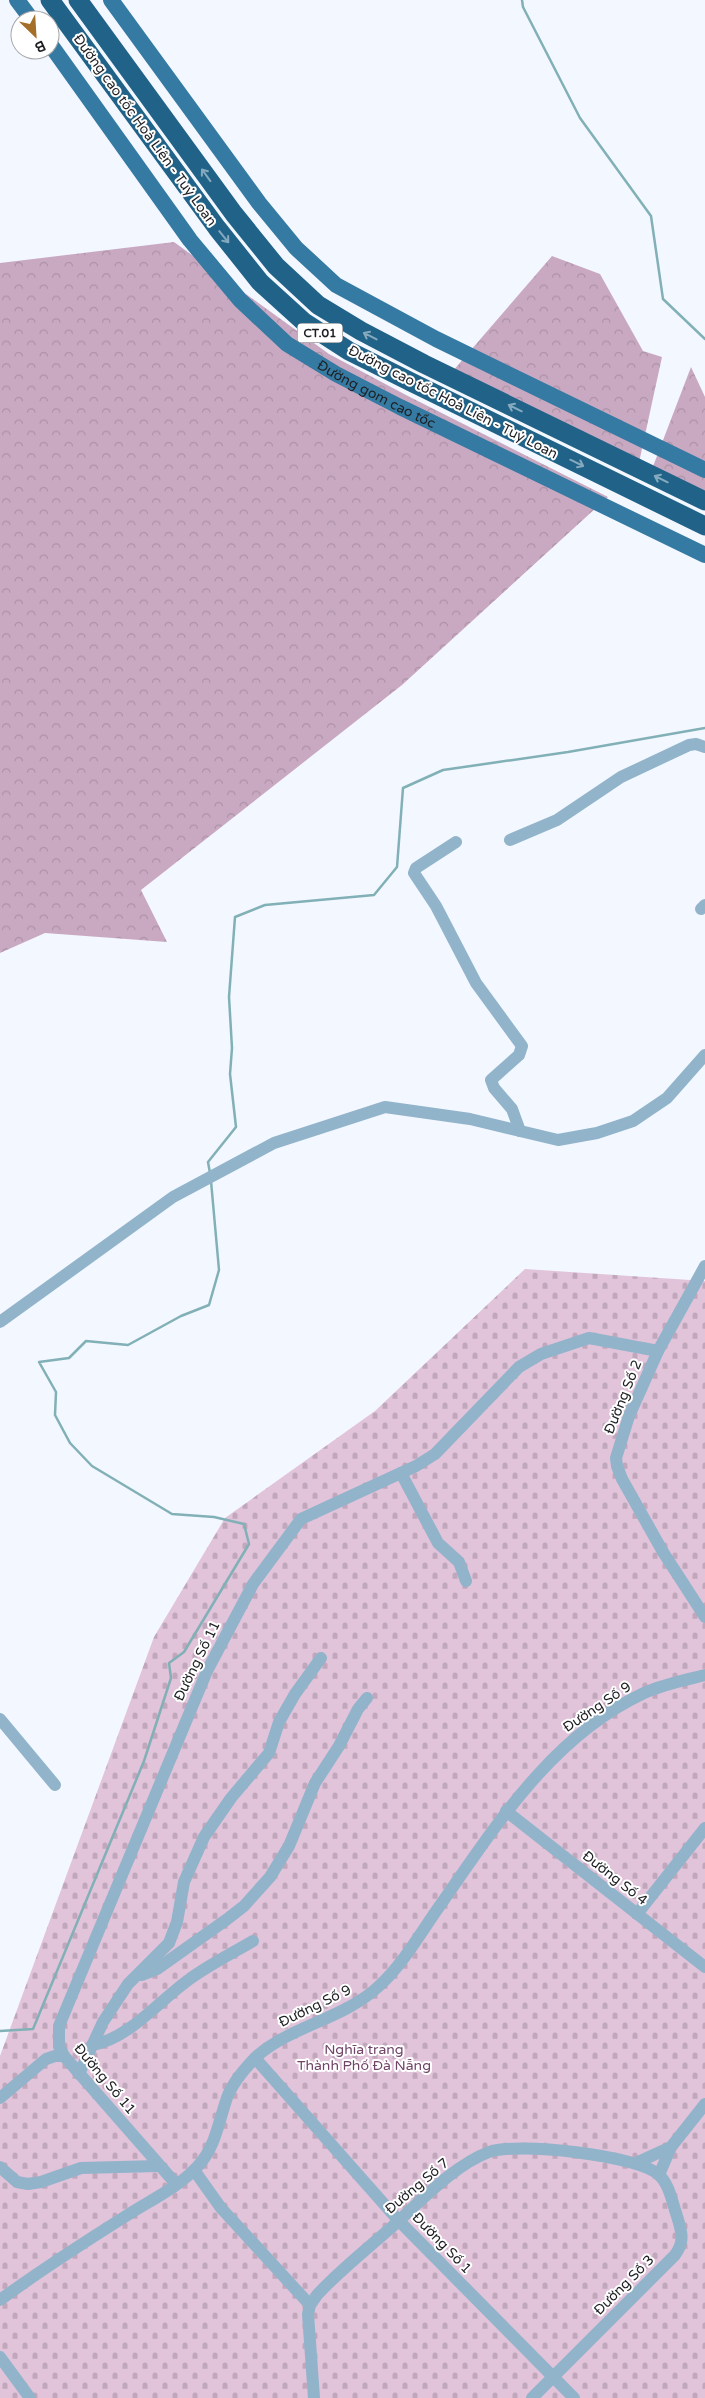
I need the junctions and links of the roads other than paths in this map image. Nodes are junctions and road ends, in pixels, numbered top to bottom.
1 (50, 0) edge
2 (78, 0) edge
3 (111, 0) edge
4 (60, 58) edge
5 (705, 470) edge
6 (705, 501) edge
7 (705, 526) edge
8 (705, 554) edge
9 (705, 746) edge
10 (510, 840) dead end
11 (456, 842) dead end
12 (705, 1055) edge
13 (520, 1131) junction
14 (705, 1266) edge
15 (0, 1322) edge
16 (658, 1351) junction
17 (401, 1473) junction
18 (466, 1581) dead end
19 (705, 1618) edge
20 (321, 1658) dead end
21 (705, 1675) edge
22 (367, 1698) dead end
23 (0, 1719) edge
24 (56, 1784) dead end
25 (506, 1811) junction
26 (705, 1828) edge
27 (637, 1914) junction
28 (252, 1941) dead end
29 (705, 1968) edge
30 (134, 1978) junction
31 (92, 2046) junction
32 (64, 2056) junction
33 (255, 2058) junction
34 (79, 2074) junction
35 (0, 2098) edge
36 (705, 2104) edge
37 (671, 2147) junction
38 (636, 2163) junction
39 (158, 2166) junction
40 (0, 2167) edge
41 (194, 2170) junction
42 (659, 2175) junction
43 (176, 2184) junction
44 (399, 2221) junction
45 (0, 2300) edge
46 (310, 2305) junction
47 (0, 2357) edge
48 (553, 2378) junction
49 (30, 2398) edge
50 (314, 2398) edge
51 (532, 2398) edge
52 (574, 2398) edge

1 -> 7 highway, Đường cao tốc Hoà Liên - Tuý Loan / CT.01
6 -> 2 highway, Đường cao tốc Hoà Liên - Tuý Loan / CT.01
3 - 5 main road
4 - 8 main road, Đường gom cao tốc
9 - 10 street
11 - 13 street
12 - 13 street
13 - 15 street
14 - 16 street, Đường Số 2
16 - 17 street, Đường Số 11
16 - 19 street, Đường Số 2
17 - 18 street
17 - 32 street, Đường Số 11
20 - 30 street
21 - 25 street, Đường Số 9
22 - 30 street
23 - 24 street
25 - 27 street, Đường Số 4
25 - 33 street, Đường Số 9
26 - 27 street
27 - 29 street, Đường Số 4
28 - 31 street
30 - 31 street
31 - 34 street
32 - 34 street, Đường Số 11
32 - 35 street
33 - 41 street, Đường Số 9
33 - 44 street, Đường Số 1
34 - 39 street, Đường Số 11
36 - 37 street
37 - 38 street
37 - 42 street
38 - 42 street, Đường Số 7
38 - 44 street, Đường Số 7
39 - 40 street
39 - 43 street, Đường Số 11
41 - 43 street, Đường Số 9
41 - 46 street
42 - 48 street, Đường Số 3
43 - 45 street, Đường Số 9
44 - 46 street, Đường Số 7
44 - 48 street, Đường Số 1
46 - 50 street
47 - 49 street
48 - 51 street, Đường Số 3
48 - 52 street, Đường Số 1

